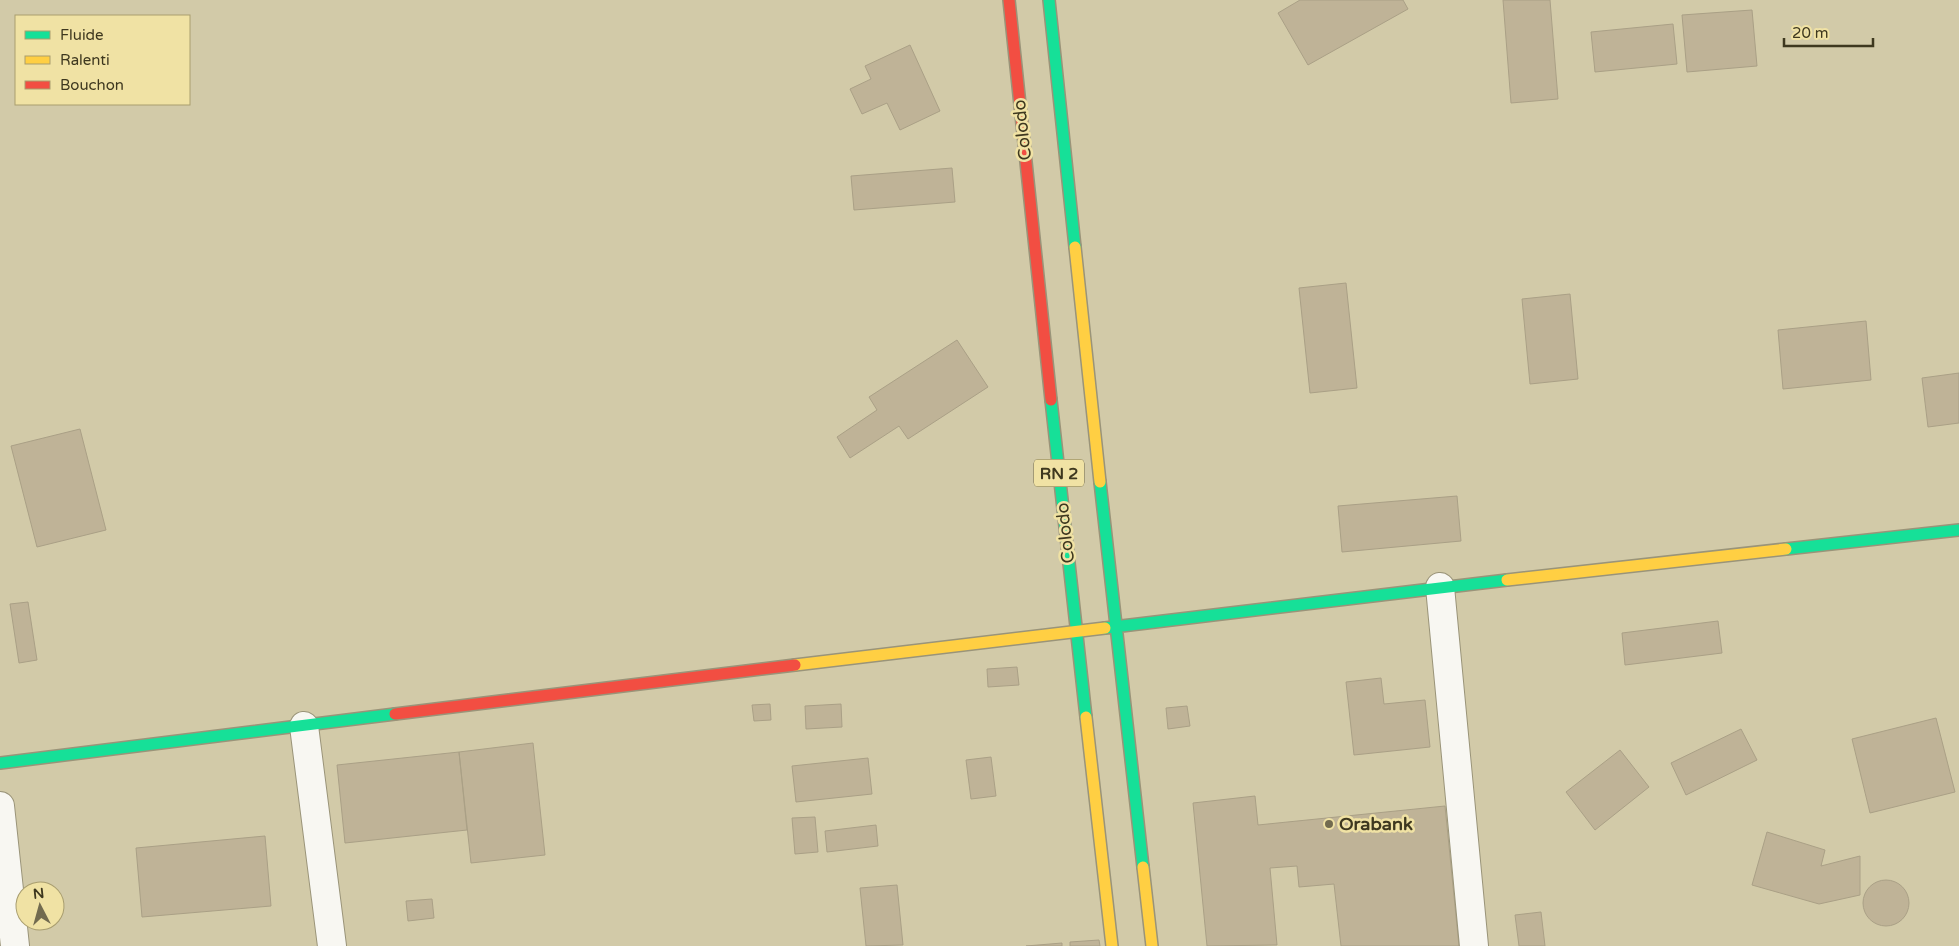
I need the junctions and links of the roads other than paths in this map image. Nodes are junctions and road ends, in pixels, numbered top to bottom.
1 (1009, 0) edge
2 (1049, 0) edge
3 (1959, 530) edge
4 (1440, 587) junction
5 (1115, 626) junction
6 (1076, 631) junction
7 (304, 726) junction
8 (0, 763) edge
9 (0, 806) edge
10 (15, 946) edge
11 (332, 946) edge
12 (1112, 946) edge
13 (1152, 946) edge
14 (1474, 946) edge

1 - 6 street, Colodo / RN 2
2 - 5 street, RN 2
3 - 4 street
4 - 5 street
4 - 14 street
5 - 6 street
5 - 13 street, RN 2
6 - 7 street
6 - 12 street, Colodo / RN 2
7 - 8 street
7 - 11 street
9 - 10 street

